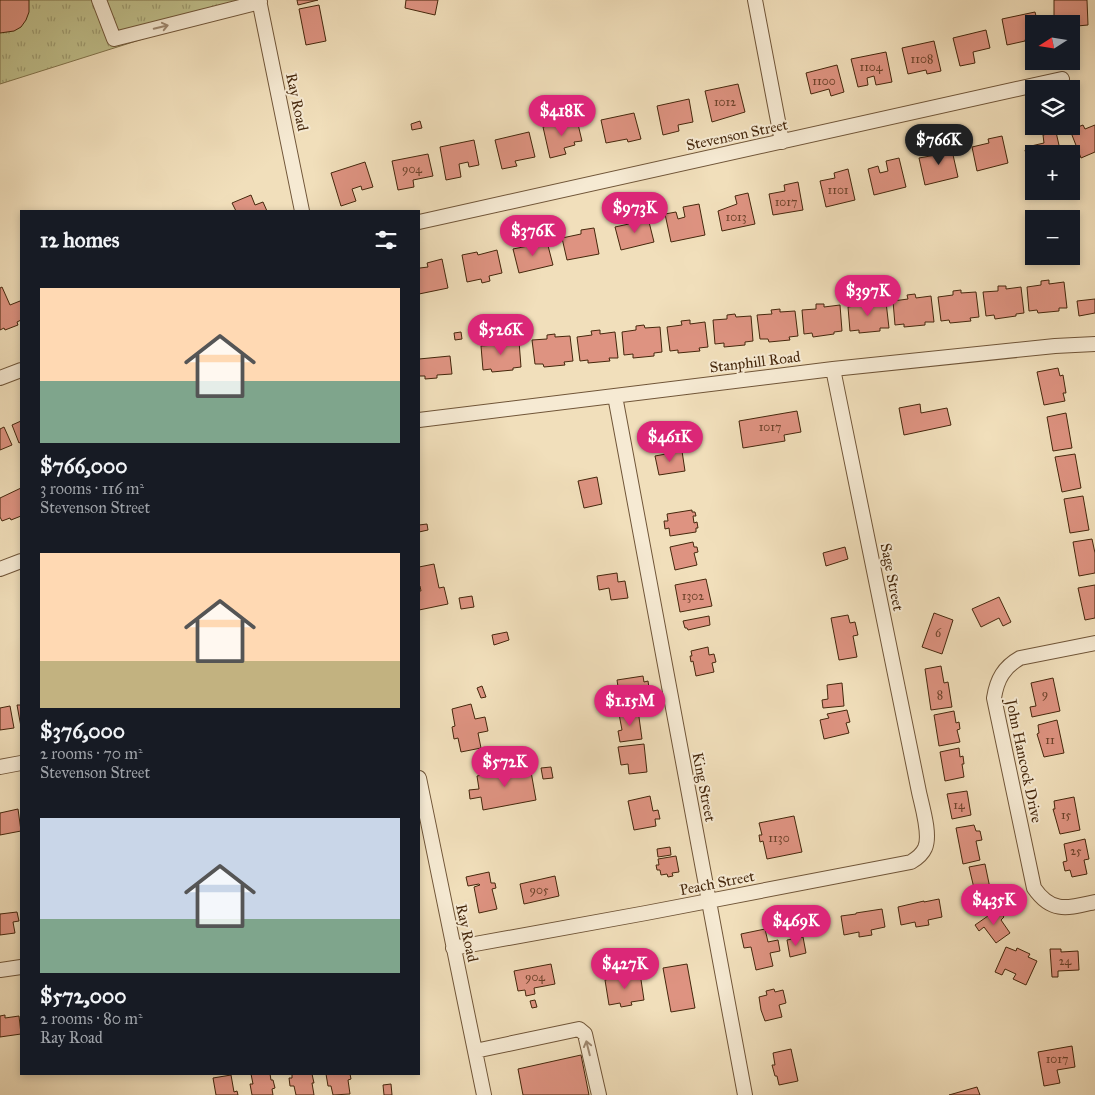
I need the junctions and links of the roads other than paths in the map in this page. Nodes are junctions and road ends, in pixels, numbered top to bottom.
1 (99, 0) edge
2 (755, 0) edge
3 (259, 1) edge
4 (1062, 79) dead end
5 (782, 142) junction
6 (302, 210) edge
7 (420, 222) edge
8 (1095, 344) edge
9 (833, 369) junction
10 (20, 370) edge
11 (0, 378) edge
12 (615, 396) junction
13 (420, 420) edge
14 (20, 561) edge
15 (0, 568) edge
16 (1095, 643) edge
17 (20, 763) edge
18 (0, 767) edge
19 (420, 783) edge
20 (919, 792) joint
21 (709, 901) junction
22 (1095, 902) edge
23 (454, 948) junction
24 (20, 967) edge
25 (0, 970) edge
26 (475, 1051) junction
27 (484, 1095) edge
28 (599, 1095) edge
29 (745, 1095) edge

1 -> 3 street
2 - 5 street
3 - 6 street, Ray Road
4 - 5 street, Stevenson Street
5 - 7 street, Stevenson Street
8 - 9 street, Stanphill Road
9 - 12 street, Stanphill Road
9 - 20 street, Sage Street
10 - 11 street
12 - 13 street, Stanphill Road
12 - 21 street, King Street
14 - 15 street
16 - 22 street, John Hancock Drive
17 - 18 street
19 - 23 street, Ray Road
20 - 21 street, Peach Street
21 - 23 street, Peach Street
21 - 29 street, King Street
23 - 26 street, Ray Road
24 - 25 street
26 - 27 street, Ray Road
28 -> 26 street

